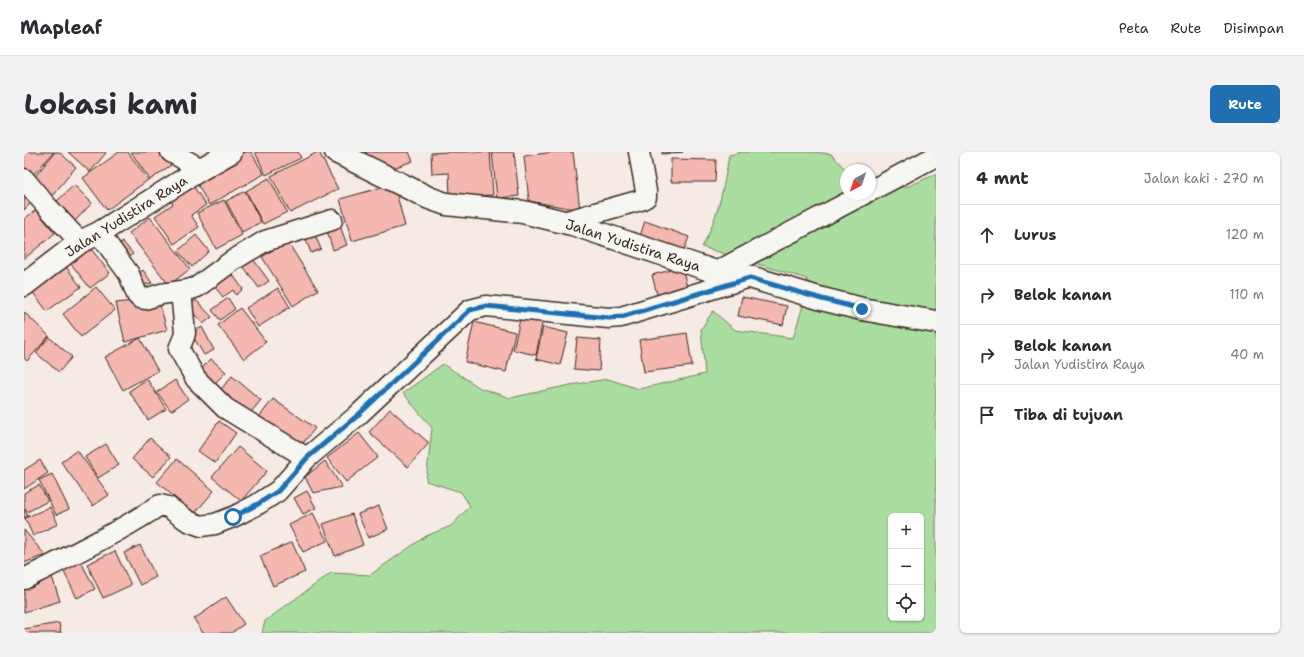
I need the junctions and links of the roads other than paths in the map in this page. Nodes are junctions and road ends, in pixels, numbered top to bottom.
1 (171, 152) edge
2 (231, 152) edge
3 (336, 152) edge
4 (639, 152) edge
5 (936, 156) edge
6 (201, 169) junction
7 (24, 179) edge
8 (876, 188) edge
9 (853, 200) edge
10 (332, 220) dead end
11 (563, 222) junction
12 (90, 237) junction
13 (716, 272) junction
14 (750, 278) junction
15 (24, 285) edge
16 (181, 291) junction
17 (936, 322) edge
18 (307, 458) junction
19 (24, 579) edge

1 - 6 street
2 - 6 street, Jalan Yudistira Raya
3 - 11 street, Jalan Yudistira Raya
4 - 11 street
5 - 8 street
6 - 12 street, Jalan Yudistira Raya
7 - 12 street
9 - 13 street
10 - 16 street
11 - 13 street, Jalan Yudistira Raya
12 - 15 street, Jalan Yudistira Raya
12 - 16 street
13 - 14 street, Jalan Yudistira Raya
14 - 17 street, Jalan Yudistira Raya
14 - 18 street
16 - 18 street
18 - 19 street

